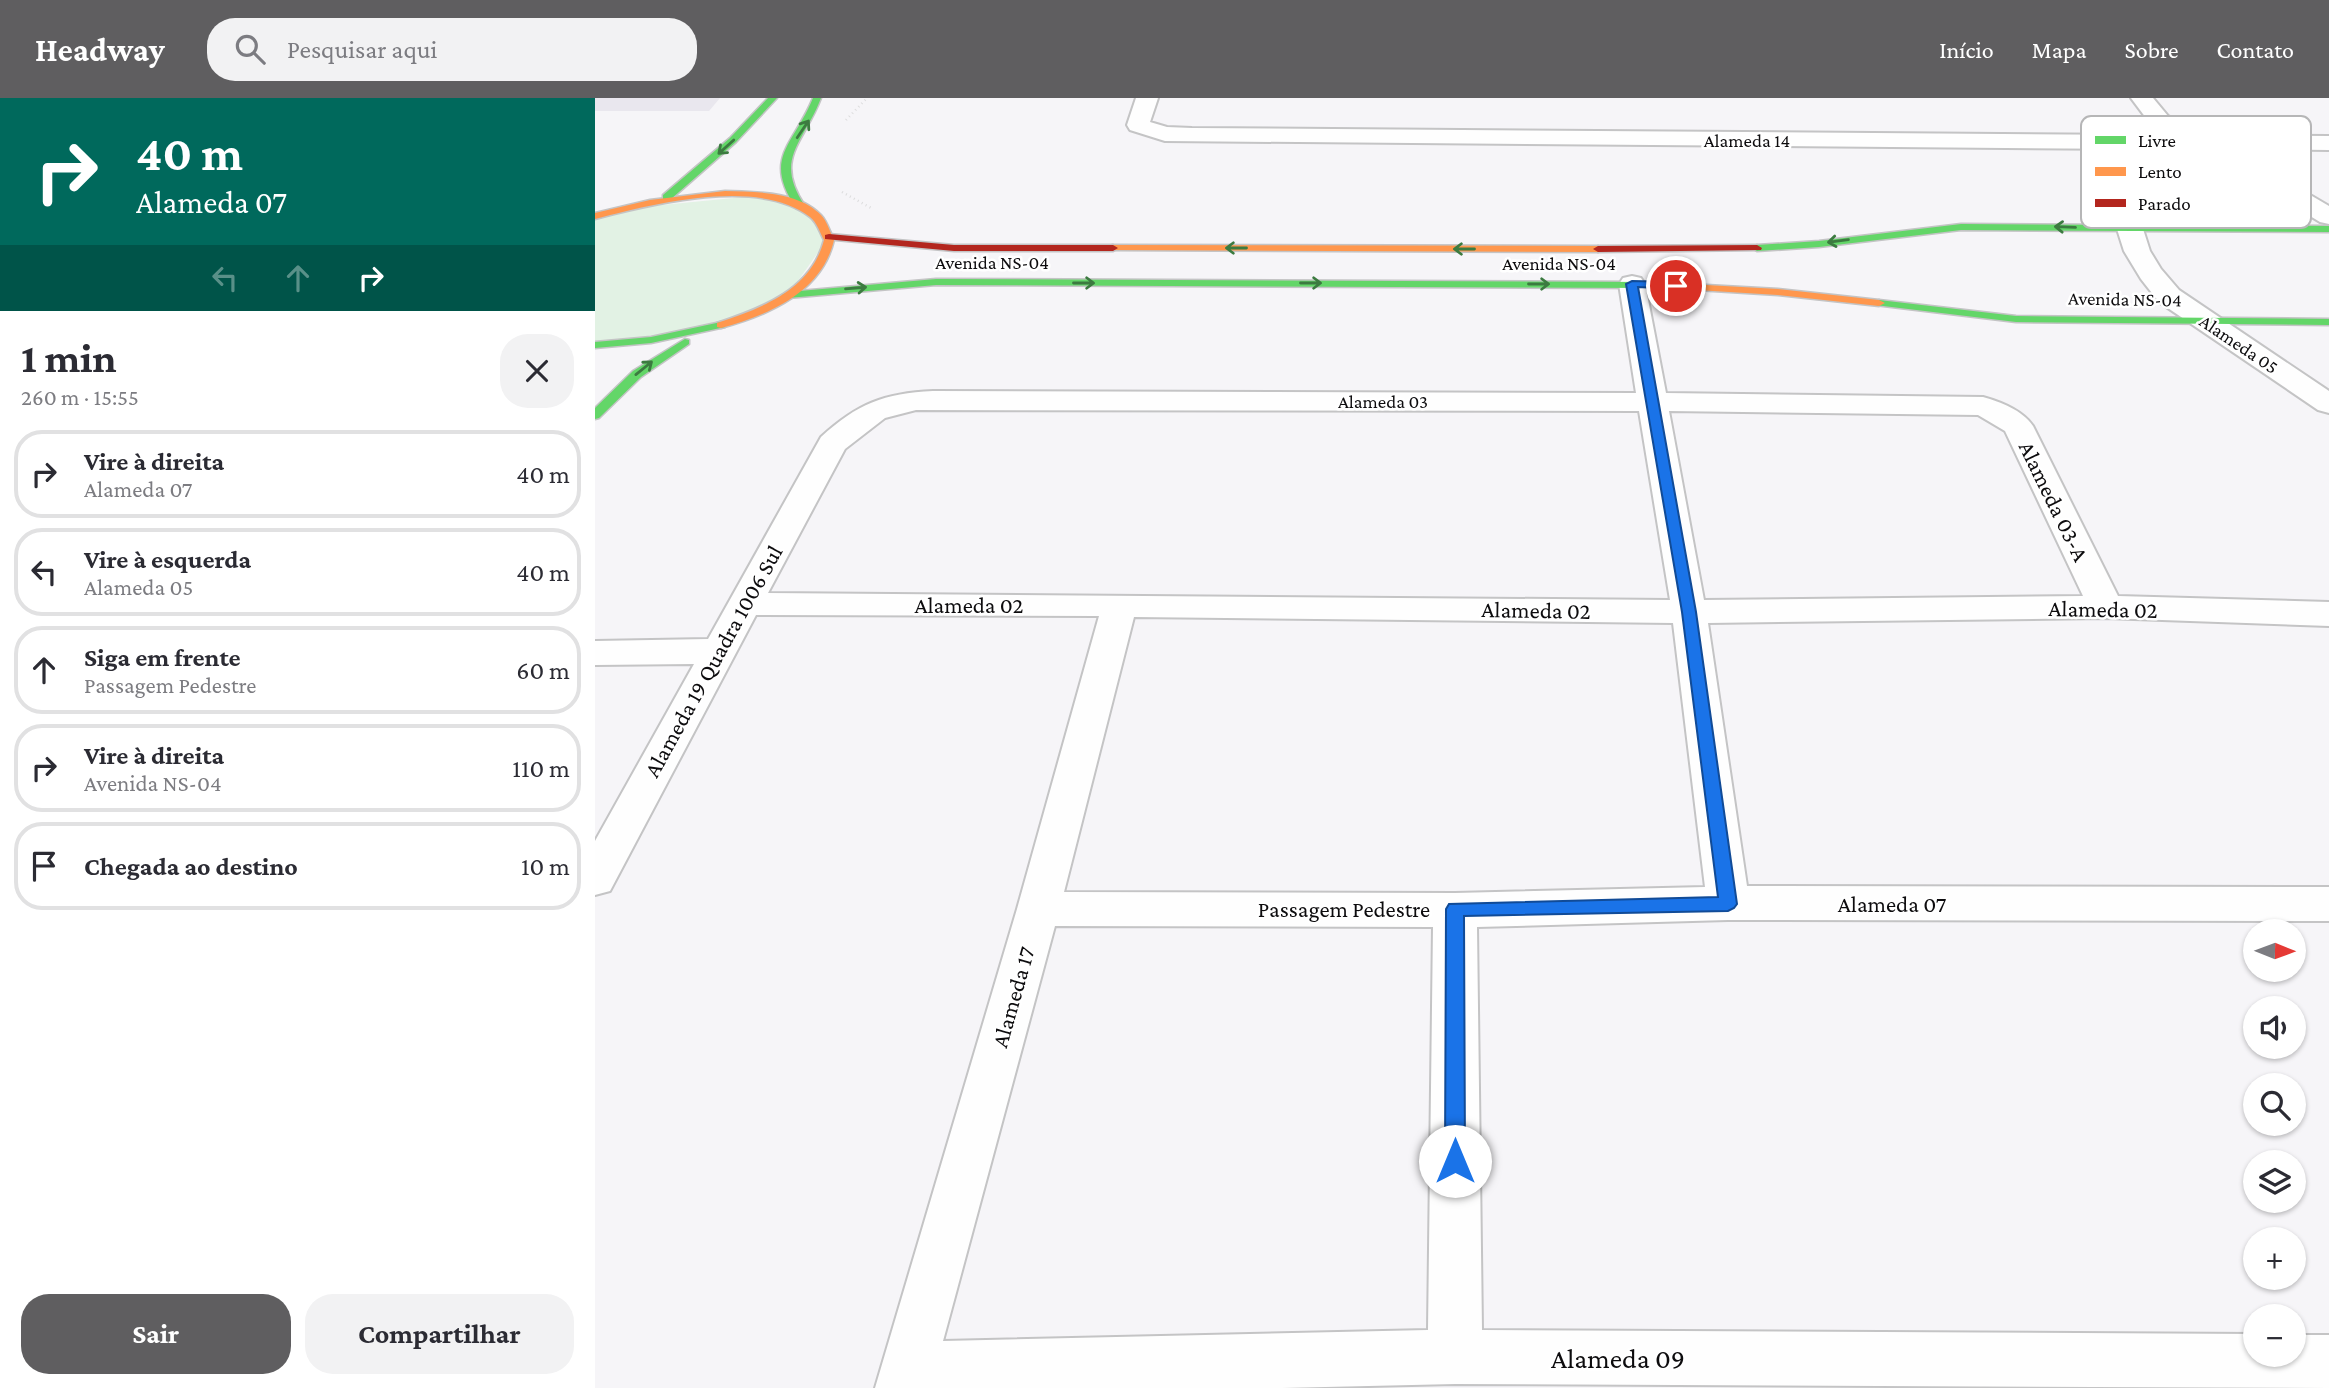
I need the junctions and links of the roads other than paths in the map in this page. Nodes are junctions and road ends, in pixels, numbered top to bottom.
1 (773, 98) edge
2 (817, 98) edge
3 (1147, 98) edge
4 (2142, 98) edge
5 (2148, 116) edge
6 (2081, 132) edge
7 (2311, 143) edge
8 (2329, 143) edge
9 (667, 197) junction
10 (800, 206) junction
11 (2311, 206) edge
12 (595, 216) edge
13 (2329, 217) edge
14 (2081, 228) edge
15 (2093, 228) edge
16 (2130, 229) junction
17 (2329, 229) edge
18 (829, 237) junction
19 (1632, 284) junction
20 (788, 295) junction
21 (2204, 321) junction
22 (2329, 322) edge
23 (706, 331) junction
24 (595, 345) edge
25 (1650, 402) junction
26 (1947, 404) joint
27 (2329, 404) edge
28 (595, 415) edge
29 (832, 444) joint
30 (744, 604) junction
31 (1121, 605) junction
32 (2106, 607) junction
33 (1689, 612) junction
34 (2329, 615) edge
35 (719, 651) junction
36 (595, 653) edge
37 (595, 879) edge
38 (1728, 904) junction
39 (2329, 904) edge
40 (1038, 909) junction
41 (1455, 909) junction
42 (2329, 1362) edge
43 (1479, 1367) edge
44 (905, 1379) edge

1 -> 9 street
10 -> 2 street
3 - 6 street, Alameda 14
4 - 5 street
7 - 8 street
9 - 10 street
9 - 12 street
10 - 18 street
11 - 13 street
14 -> 18 street, Avenida NS-04
16 -> 15 street, Avenida NS-04
16 - 17 street, Avenida NS-04
16 - 21 street, Alameda 05
18 - 20 street
20 -> 19 street, Avenida NS-04
19 - 21 street, Avenida NS-04
19 - 25 street
20 - 23 street
21 - 22 street, Avenida NS-04
21 - 27 street, Alameda 05
23 - 24 street
28 -> 23 street
25 - 26 street, Alameda 03
25 - 29 street, Alameda 03
25 - 33 street
26 - 32 street, Alameda 03-A
29 - 30 street, Alameda 19 Quadra 1006 Sul
30 - 31 street, Alameda 02
30 - 35 street, Alameda 19 Quadra 1006 Sul
31 - 33 street, Alameda 02
31 - 40 street, Alameda 17
32 - 33 street, Alameda 02
32 - 34 street, Alameda 02
33 - 38 street
35 - 36 street
35 - 37 street, Alameda 19 Quadra 1006 Sul
38 - 39 street, Alameda 07
38 - 41 street, Alameda 07
40 - 41 street, Passagem Pedestre
40 - 44 street, Alameda 17
41 - 43 street, Passagem Pedestre
42 - 43 street, Alameda 09
43 - 44 street, Alameda 09

